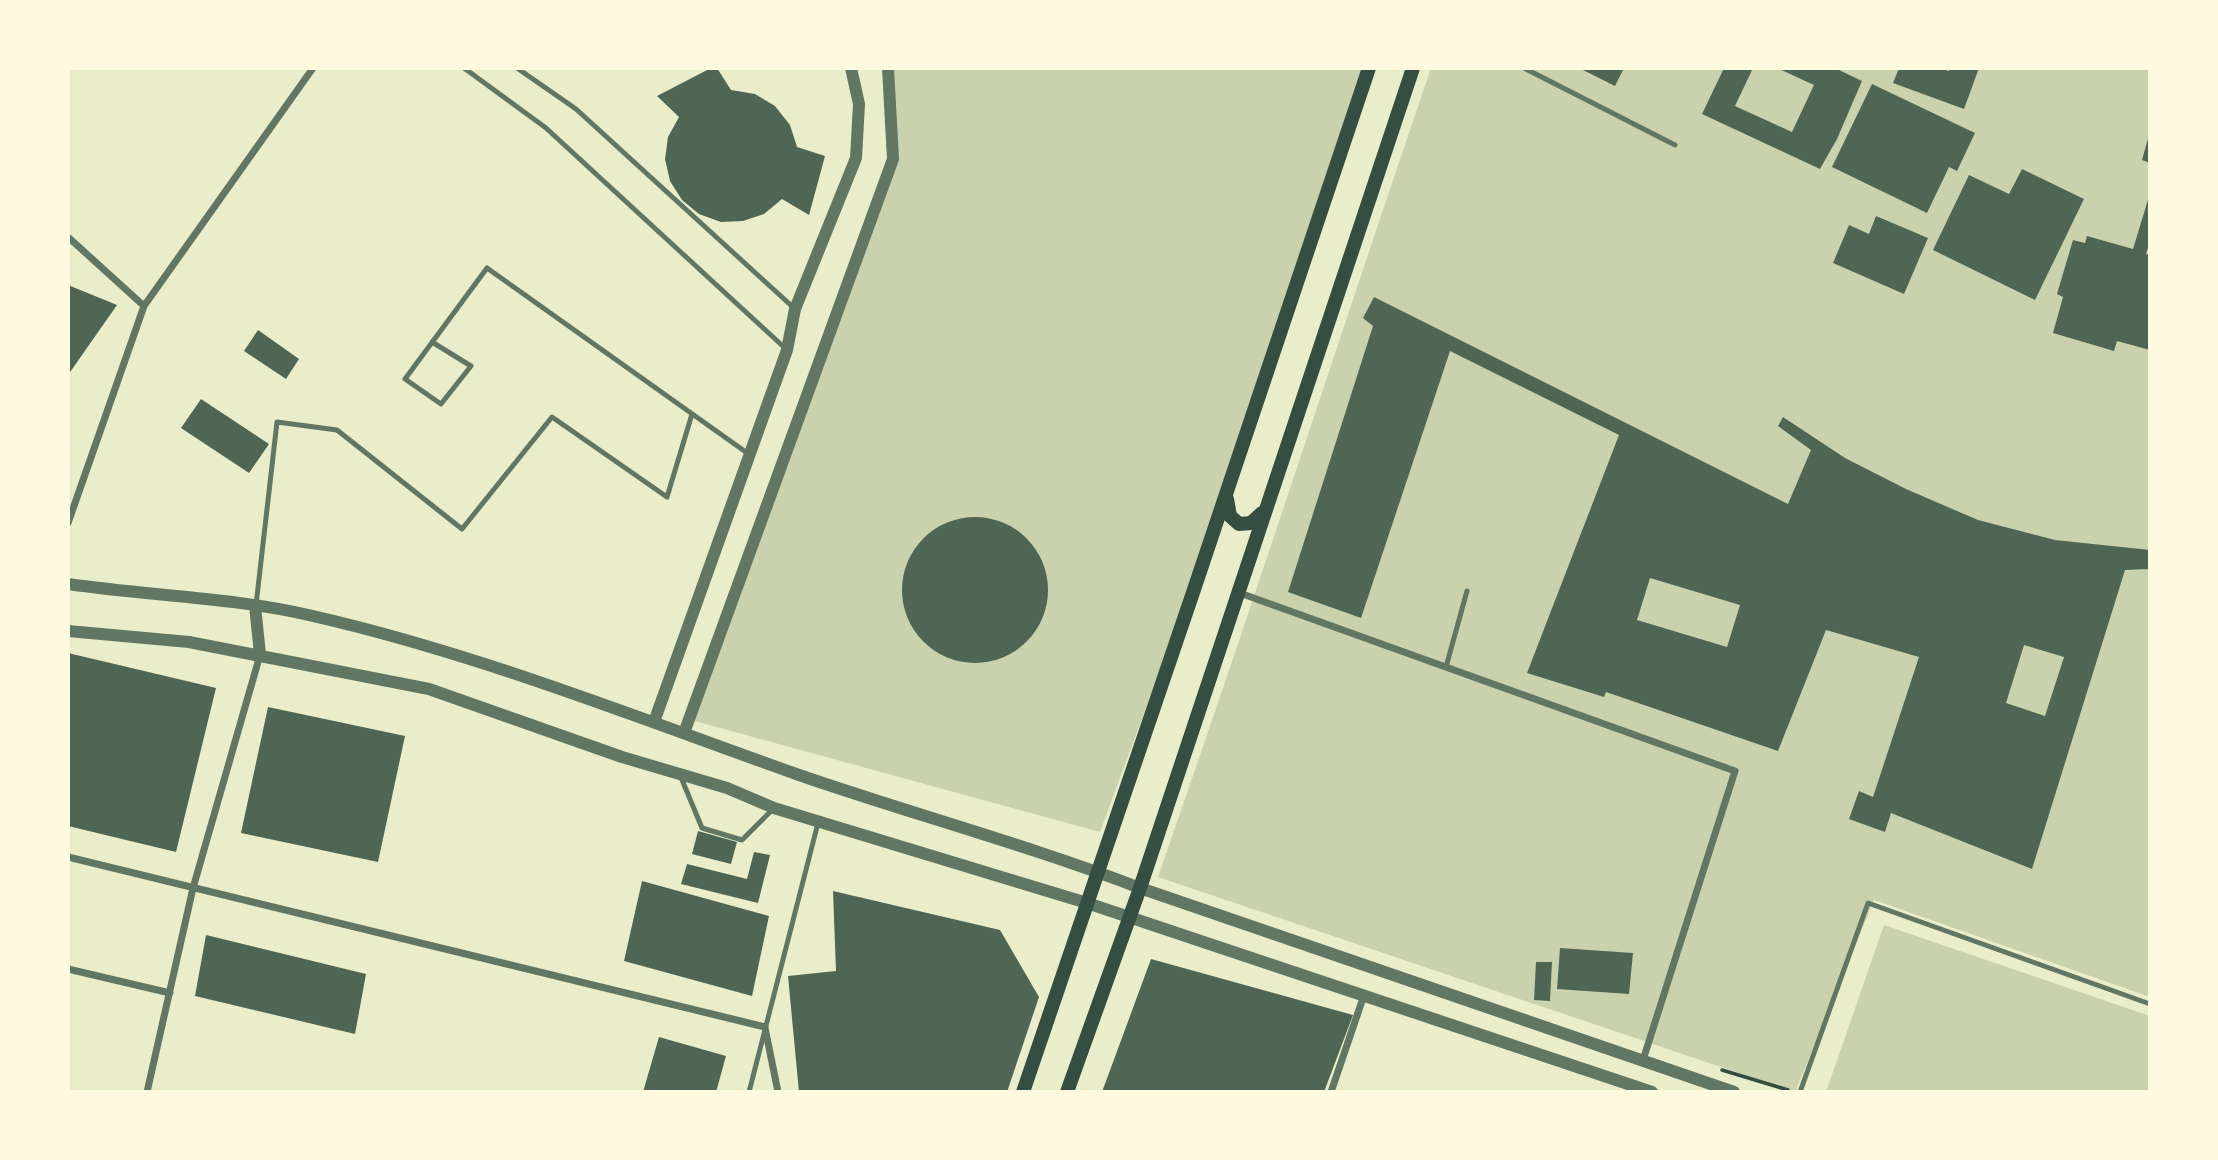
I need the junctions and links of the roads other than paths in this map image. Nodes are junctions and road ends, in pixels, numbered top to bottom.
1 (313, 68) edge
2 (464, 68) edge
3 (517, 68) edge
4 (851, 68) edge
5 (888, 68) edge
6 (1369, 68) edge
7 (1413, 68) edge
8 (1524, 68) edge
9 (1675, 145) dead end
10 (68, 237) edge
11 (144, 306) junction
12 (795, 309) junction
13 (432, 342) junction
14 (787, 350) junction
15 (692, 414) junction
16 (750, 455) junction
17 (1230, 491) junction
18 (1266, 504) junction
19 (68, 523) edge
20 (68, 584) edge
21 (1467, 591) dead end
22 (1237, 592) junction
23 (256, 606) junction
24 (68, 631) edge
25 (260, 654) junction
26 (1446, 667) junction
27 (654, 722) junction
28 (684, 733) junction
29 (680, 775) junction
30 (774, 808) junction
31 (818, 820) junction
32 (68, 857) edge
33 (1098, 872) junction
34 (193, 888) junction
35 (1140, 888) junction
36 (1087, 903) junction
37 (1127, 917) junction
38 (68, 969) edge
39 (170, 993) junction
40 (1364, 995) junction
41 (2150, 1004) edge
42 (765, 1028) junction
43 (1643, 1060) junction
44 (1623, 1087) edge
45 (147, 1092) edge
46 (749, 1092) edge
47 (778, 1092) edge
48 (1023, 1092) edge
49 (1067, 1092) edge
50 (1331, 1092) edge
51 (1652, 1092) edge
52 (1734, 1092) edge
53 (1798, 1092) edge

1 - 11 street
2 - 14 lane
3 - 12 lane
4 - 12 street
5 - 28 street
6 - 17 main road
7 - 18 main road
8 - 9 lane
10 - 11 street
11 - 19 street
12 - 14 street
13 - 13 lane
13 - 15 lane
14 - 16 street
15 - 16 lane
15 - 23 lane
16 - 27 street
17 - 18 main road
17 - 33 main road
18 - 22 main road
20 - 23 street
21 - 26 lane
22 - 26 street
22 - 35 main road
23 - 25 street
23 - 27 street
24 - 25 street
25 - 29 street
25 - 34 street
26 - 43 street
27 - 28 street
28 - 33 street
29 - 30 street
29 - 30 lane
30 - 31 street
31 - 36 street
31 - 42 lane
32 - 34 street
33 - 35 street
33 - 36 main road
34 - 39 street
34 - 42 street
35 - 37 main road
35 - 43 street
36 - 37 street
36 - 48 main road
37 - 40 street
37 - 49 main road
38 - 39 street
39 - 45 street
40 - 44 street
40 - 50 street
41 - 53 lane
42 - 46 lane
42 - 47 street
43 - 52 street
44 - 51 street

